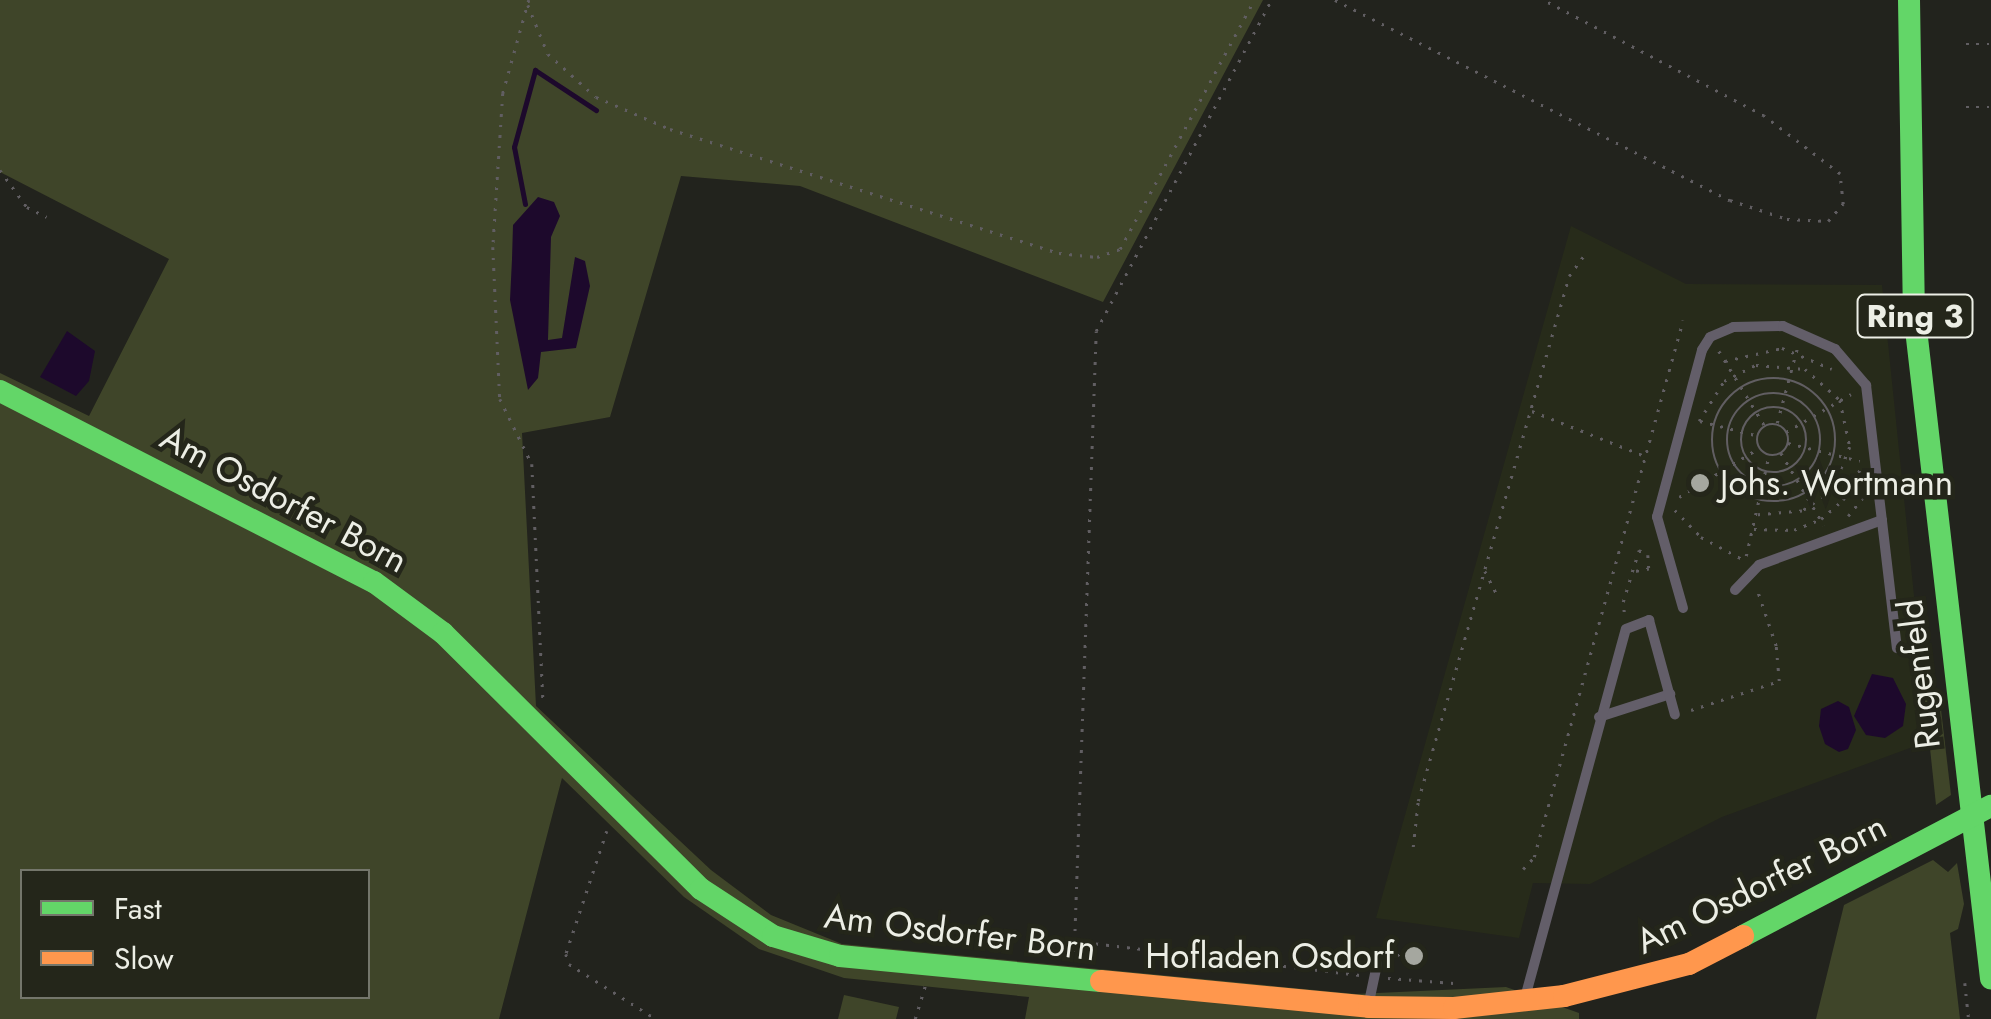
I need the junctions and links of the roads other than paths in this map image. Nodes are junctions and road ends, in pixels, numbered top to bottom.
1 (1909, 0) edge
2 (0, 391) edge
3 (1882, 520) junction
4 (1735, 590) dead end
5 (1683, 608) dead end
6 (1897, 648) dead end
7 (1670, 694) junction
8 (1676, 714) road end
9 (1599, 717) junction
10 (1981, 812) edge
11 (1377, 964) dead end
12 (1991, 979) edge
13 (1526, 1000) junction
14 (1369, 1007) junction

1 - 10 street, Rugenfeld / Ring 3
2 - 14 street, Am Osdorfer Born
3 - 4 lane
3 - 5 lane
3 - 6 lane
7 - 8 lane
7 - 9 lane
7 - 9 lane
9 - 13 lane
10 - 12 street, Rugenfeld / Ring 3
10 - 13 street, Am Osdorfer Born
11 - 14 lane
13 - 14 street, Am Osdorfer Born

